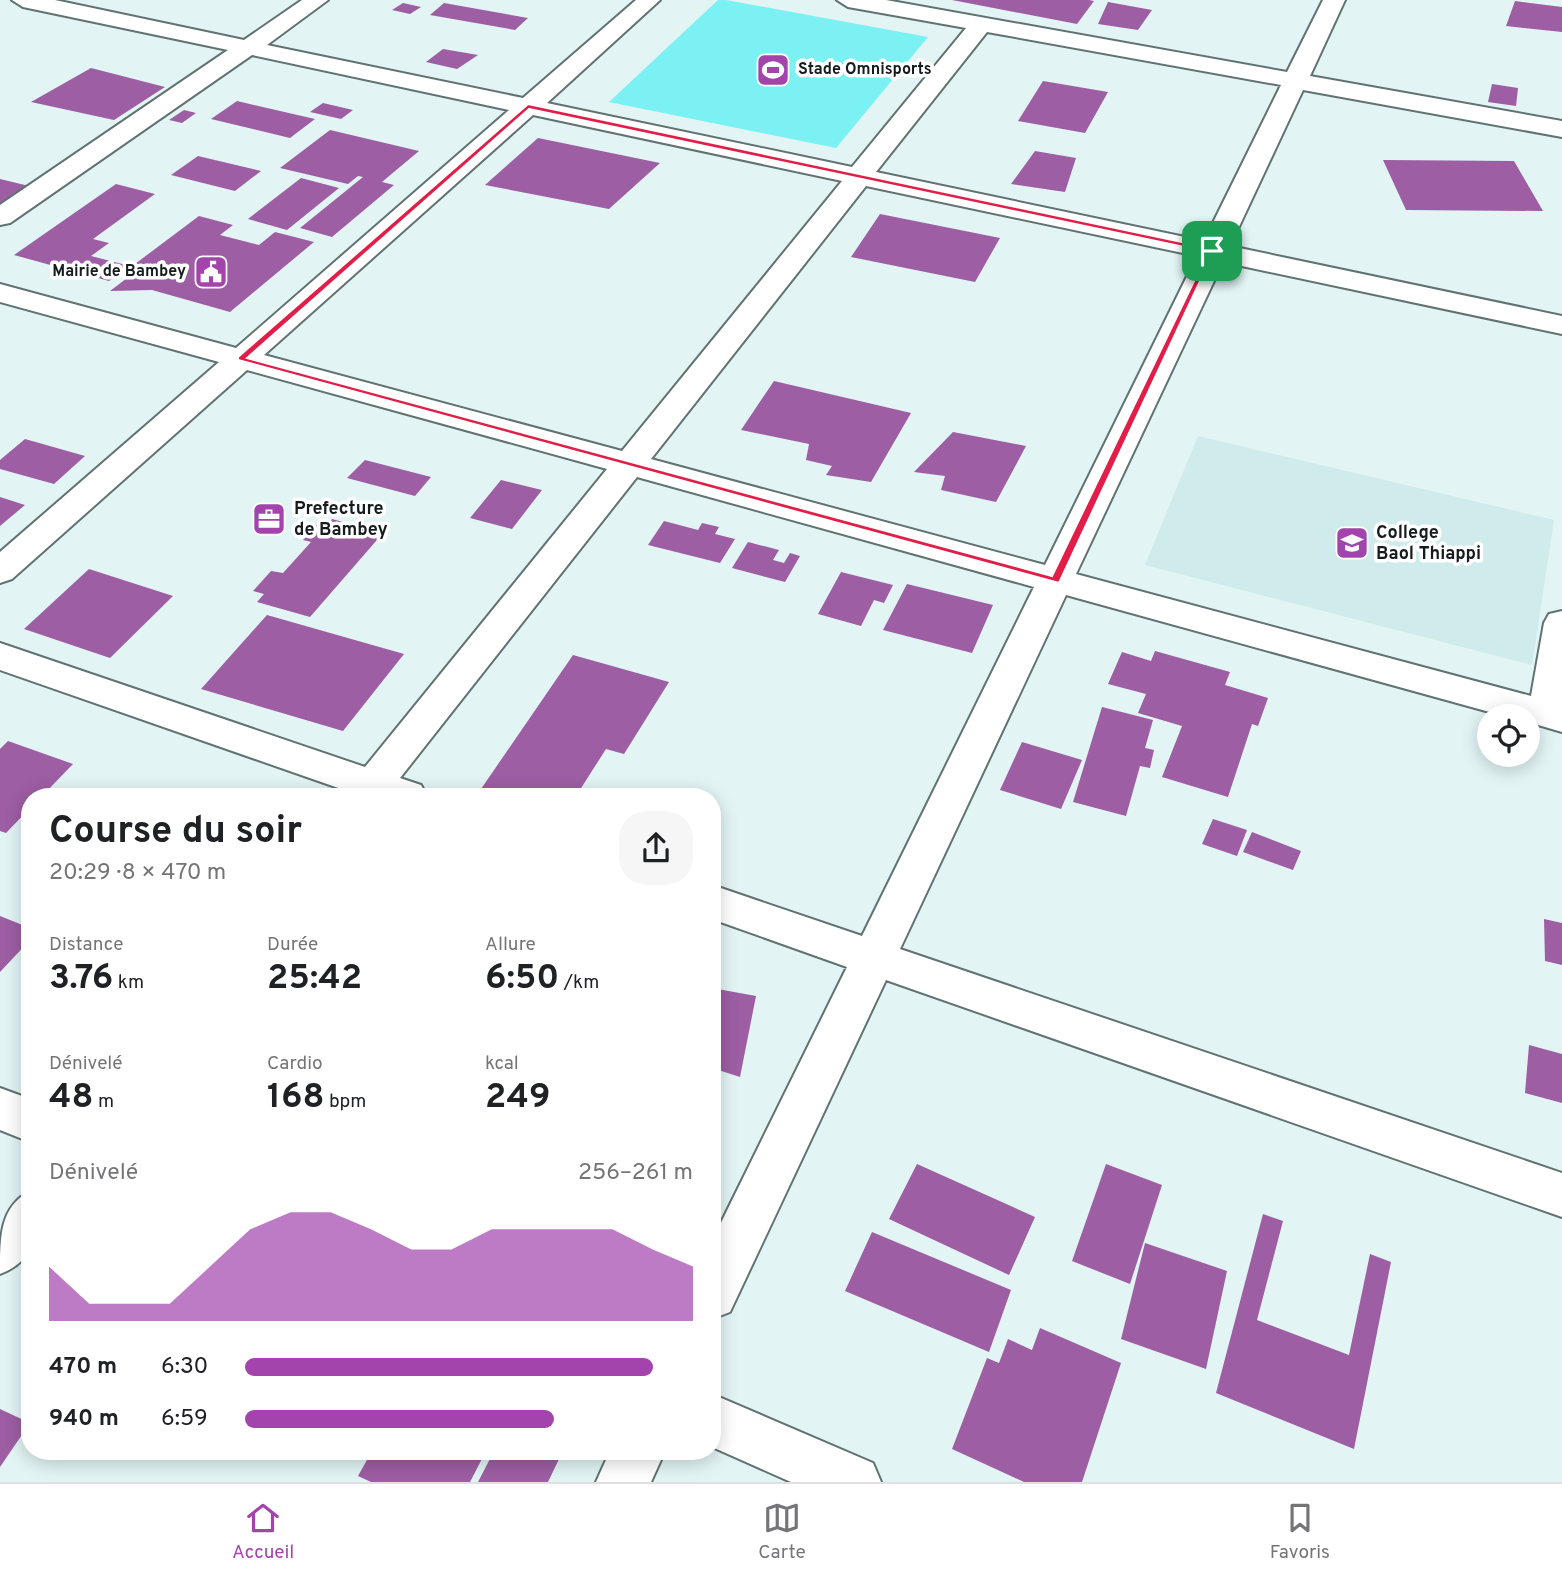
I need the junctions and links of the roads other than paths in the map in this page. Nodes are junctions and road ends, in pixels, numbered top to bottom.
1 (23, 0) edge
2 (317, 0) edge
3 (649, 0) edge
4 (848, 0) edge
5 (1334, 0) edge
6 (981, 24) junction
7 (248, 47) junction
8 (1294, 81) junction
9 (528, 107) junction
10 (1562, 129) edge
11 (859, 176) junction
12 (0, 217) edge
13 (1212, 251) junction
14 (0, 293) edge
15 (1562, 325) edge
16 (241, 359) junction
17 (629, 464) junction
18 (0, 571) edge
19 (1055, 580) junction
20 (1562, 623) edge
21 (0, 656) edge
22 (1555, 716) edge
23 (370, 788) edge
24 (384, 788) edge
25 (721, 905) edge
26 (874, 957) junction
27 (0, 1108) edge
28 (21, 1117) edge
29 (1562, 1195) edge
30 (21, 1224) edge
31 (0, 1251) edge
32 (721, 1276) edge
33 (721, 1424) edge
34 (634, 1460) edge
35 (623, 1482) edge
36 (854, 1482) edge

1 - 7 street
2 - 7 street
3 - 9 street
4 - 6 street
5 - 8 street
6 - 8 street
6 - 11 street
7 - 9 street
7 - 12 street
8 - 10 street
8 - 13 street
9 - 11 street
9 - 16 street
11 - 13 street
11 - 17 street
13 - 15 street
13 - 19 street
14 - 16 street
16 - 17 street
16 - 18 street
17 - 19 street
17 - 24 street
19 - 22 street
19 - 26 street
20 - 22 street
21 - 23 street
25 - 26 street
26 - 29 street
26 - 32 street
27 - 28 street
30 - 31 street
33 - 36 street
34 - 35 street

